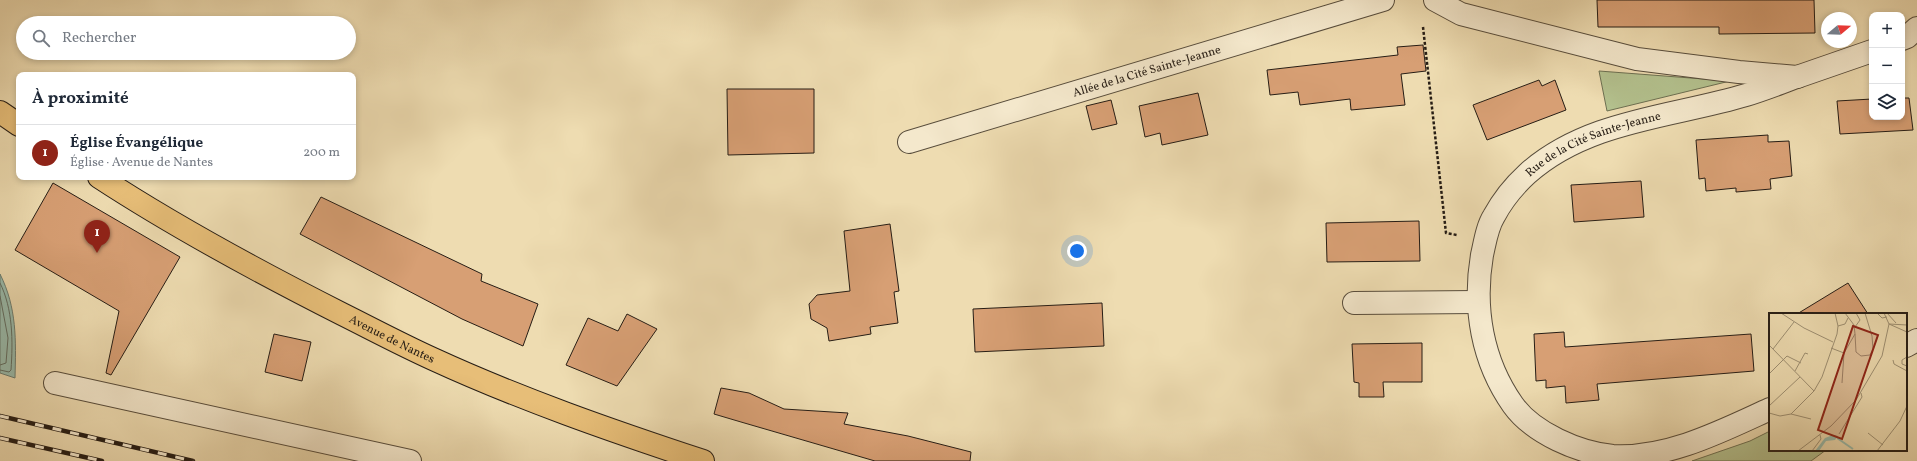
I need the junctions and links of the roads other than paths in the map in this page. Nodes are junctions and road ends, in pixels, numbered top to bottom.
1 (1383, 0) edge
2 (1435, 0) edge
3 (1869, 52) edge
4 (1797, 77) junction
5 (0, 112) edge
6 (16, 123) edge
7 (909, 142) dead end
8 (104, 180) edge
9 (1354, 302) dead end
10 (1477, 302) junction
11 (1917, 340) edge
12 (1907, 345) edge
13 (55, 383) dead end
14 (1769, 409) edge
15 (410, 461) edge
16 (703, 461) edge

1 - 7 street, Allée de la Cité Sainte-Jeanne
2 - 4 street, Rue de la Cité Sainte-Jeanne
3 - 4 street, Rue de la Cité Sainte-Jeanne
4 - 10 street, Rue de la Cité Sainte-Jeanne
5 - 6 main road
8 - 16 main road, Avenue de Nantes
9 - 10 street
10 - 14 street, Rue de la Cité Sainte-Jeanne
11 - 12 street
13 - 15 street

